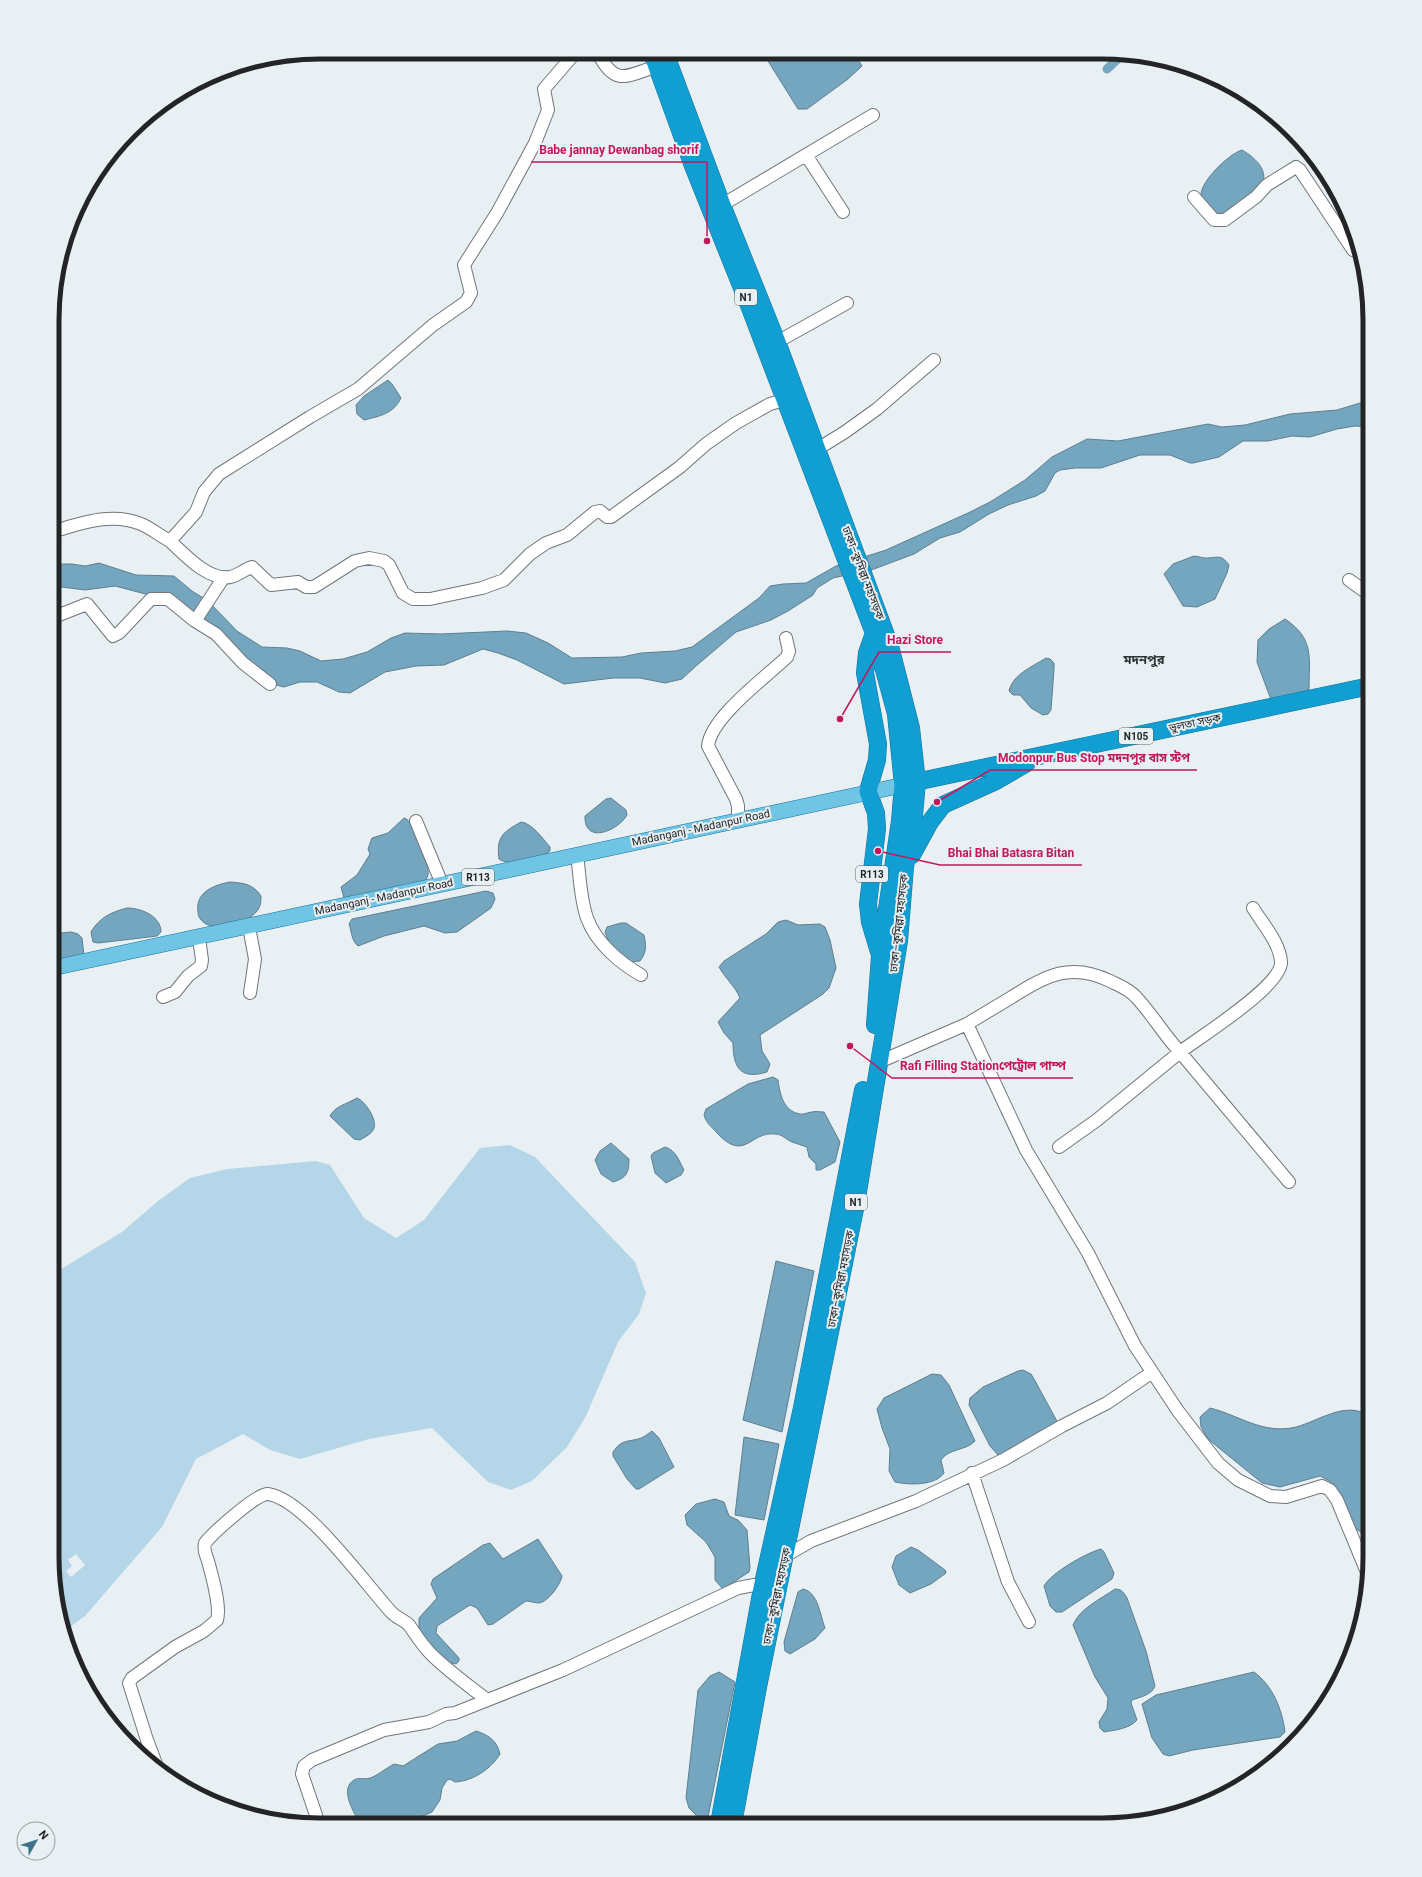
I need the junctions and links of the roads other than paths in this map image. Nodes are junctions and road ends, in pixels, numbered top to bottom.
1 (570, 59) edge
2 (602, 59) edge
3 (655, 59) edge
4 (659, 59) edge
5 (659, 59) edge
6 (873, 115) dead end
7 (806, 155) junction
8 (1194, 197) dead end
9 (722, 205) junction
10 (843, 212) dead end
11 (1353, 250) edge
12 (847, 303) dead end
13 (777, 342) junction
14 (934, 360) dead end
15 (784, 400) junction
16 (816, 450) junction
17 (59, 530) edge
18 (843, 539) junction
19 (170, 541) junction
20 (224, 577) junction
21 (1349, 580) dead end
22 (860, 582) junction
23 (1363, 591) edge
24 (59, 615) edge
25 (195, 620) junction
26 (874, 633) junction
27 (786, 638) dead end
28 (270, 684) dead end
29 (1363, 687) edge
30 (1038, 757) junction
31 (910, 783) junction
32 (868, 791) junction
33 (738, 820) junction
34 (416, 821) dead end
35 (577, 855) junction
36 (905, 867) junction
37 (442, 884) junction
38 (1253, 908) dead end
39 (249, 927) junction
40 (199, 938) junction
41 (880, 956) junction
42 (59, 967) edge
43 (642, 975) dead end
44 (250, 993) dead end
45 (163, 997) dead end
46 (967, 1024) junction
47 (1180, 1052) junction
48 (879, 1062) junction
49 (1059, 1148) dead end
50 (1289, 1182) dead end
51 (1151, 1373) junction
52 (972, 1473) junction
53 (785, 1556) junction
54 (1363, 1562) edge
55 (762, 1588) junction
56 (1029, 1622) dead end
57 (487, 1700) junction
58 (154, 1758) edge
59 (316, 1818) edge
60 (720, 1818) edge
61 (733, 1818) edge

1 - 19 street
2 - 3 street
4 - 9 highway, ঢাকা–কুমিল্লা মহাসড়ক / N1
5 - 15 highway, ঢাকা–কুমিল্লা মহাসড়ক / N1
6 - 7 street
7 - 9 street
7 - 10 street
8 - 11 street
9 - 13 highway, ঢাকা–কুমিল্লা মহাসড়ক / N1
12 - 13 street
13 - 16 highway, ঢাকা–কুমিল্লা মহাসড়ক / N1
14 - 16 street
15 - 18 highway, ঢাকা–কুমিল্লা মহাসড়ক / N1
15 - 20 street
16 - 18 highway, ঢাকা–কুমিল্লা মহাসড়ক / N1
17 - 19 street
18 - 22 highway, ঢাকা–কুমিল্লা মহাসড়ক / N1
19 - 20 street
20 - 25 street
21 - 23 street
22 - 26 highway, ঢাকা–কুমিল্লা মহাসড়ক / N1
22 - 31 highway, ঢাকা–কুমিল্লা মহাসড়ক / N1
24 - 25 street
25 - 28 street
26 - 31 highway, ঢাকা–কুমিল্লা মহাসড়ক / N1
26 - 32 highway
27 - 33 street
29 - 30 highway, ভুলতা সড়ক / N105
30 - 31 highway, ভুলতা সড়ক / N105
30 - 36 highway
31 - 32 main road, Madanganj - Madanpur Road / R113
31 - 36 highway, ঢাকা–কুমিল্লা মহাসড়ক / N1
31 - 41 highway, ঢাকা–কুমিল্লা মহাসড়ক / N1
32 - 33 main road, Madanganj - Madanpur Road / R113
32 - 41 highway, R113
33 - 35 main road, Madanganj - Madanpur Road / R113
34 - 37 street
35 - 37 main road, Madanganj - Madanpur Road / R113
35 - 43 street
36 - 48 highway, ঢাকা–কুমিল্লা মহাসড়ক / N1
37 - 39 main road, Madanganj - Madanpur Road / R113
38 - 47 street
39 - 40 main road, Madanganj - Madanpur Road / R113
39 - 44 street
40 - 42 main road, Madanganj - Madanpur Road / R113
40 - 45 street
41 - 55 highway, ঢাকা–কুমিল্লা মহাসড়ক / N1
46 - 47 street
46 - 48 street
46 - 51 street
47 - 49 street
47 - 50 street
48 - 53 highway, ঢাকা–কুমিল্লা মহাসড়ক / N1
51 - 52 street
51 - 54 street
52 - 53 street
52 - 56 street
53 - 61 highway, ঢাকা–কুমিল্লা মহাসড়ক / N1
55 - 57 street
55 - 60 highway, ঢাকা–কুমিল্লা মহাসড়ক / N1
57 - 58 street
57 - 59 street

